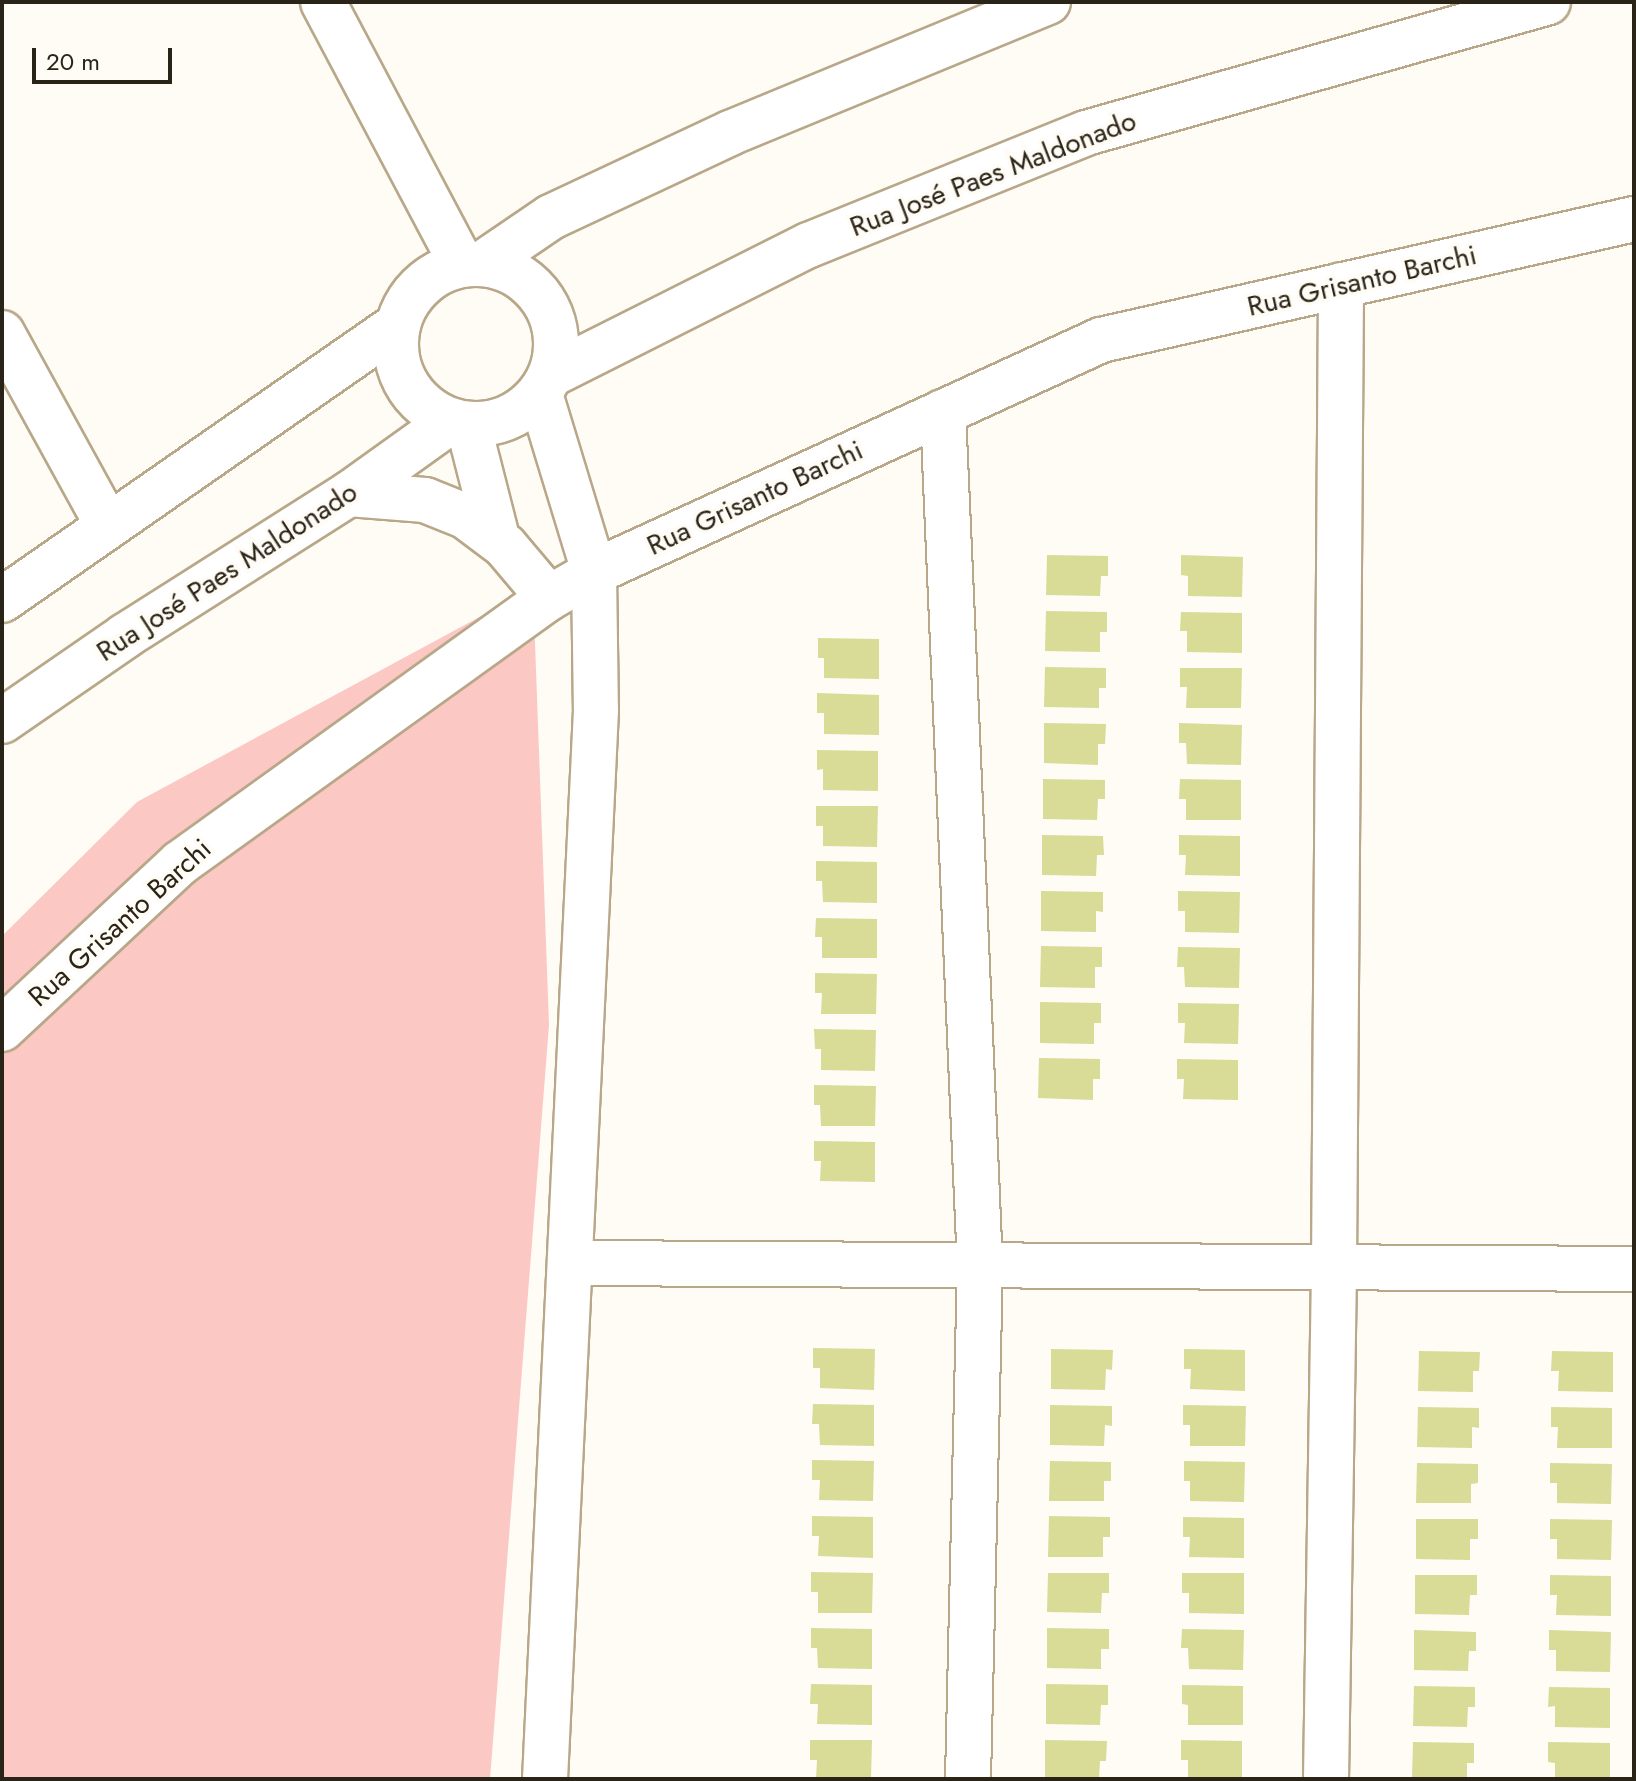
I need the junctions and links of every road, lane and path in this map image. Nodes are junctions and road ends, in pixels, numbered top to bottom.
1 (323, 2) edge
2 (1048, 2) edge
3 (1548, 2) edge
4 (1634, 219) edge
5 (472, 264) junction
6 (1341, 285) junction
7 (398, 325) junction
8 (2, 333) edge
9 (546, 384) junction
10 (943, 412) junction
11 (460, 422) junction
12 (349, 494) junction
13 (108, 526) junction
14 (497, 538) junction
15 (594, 572) junction
16 (549, 598) junction
17 (2, 600) edge
18 (2, 721) edge
19 (2, 1029) edge
20 (572, 1263) junction
21 (980, 1266) junction
22 (1334, 1268) junction
23 (1634, 1269) edge
24 (545, 1779) edge
25 (968, 1779) edge
26 (1326, 1779) edge

1 - 5 street
2 - 5 street
3 - 9 street, Rua José Paes Maldonado
4 - 6 street, Rua Grisanto Barchi
5 - 7 street
5 - 9 street
6 - 10 street, Rua Grisanto Barchi
6 - 22 street
7 - 11 street
7 - 13 street
8 - 13 street
9 - 11 street, Rua José Paes Maldonado
9 - 15 street
10 - 15 street, Rua Grisanto Barchi
10 - 21 street
11 - 12 street, Rua José Paes Maldonado
11 - 14 street
12 - 14 street
12 - 18 street, Rua José Paes Maldonado
13 - 17 street
14 - 16 street
15 - 16 street, Rua Grisanto Barchi
15 - 20 street
16 - 19 street, Rua Grisanto Barchi
20 - 21 street
20 - 24 street
21 - 22 street
21 - 25 street
22 - 23 street
22 - 26 street

